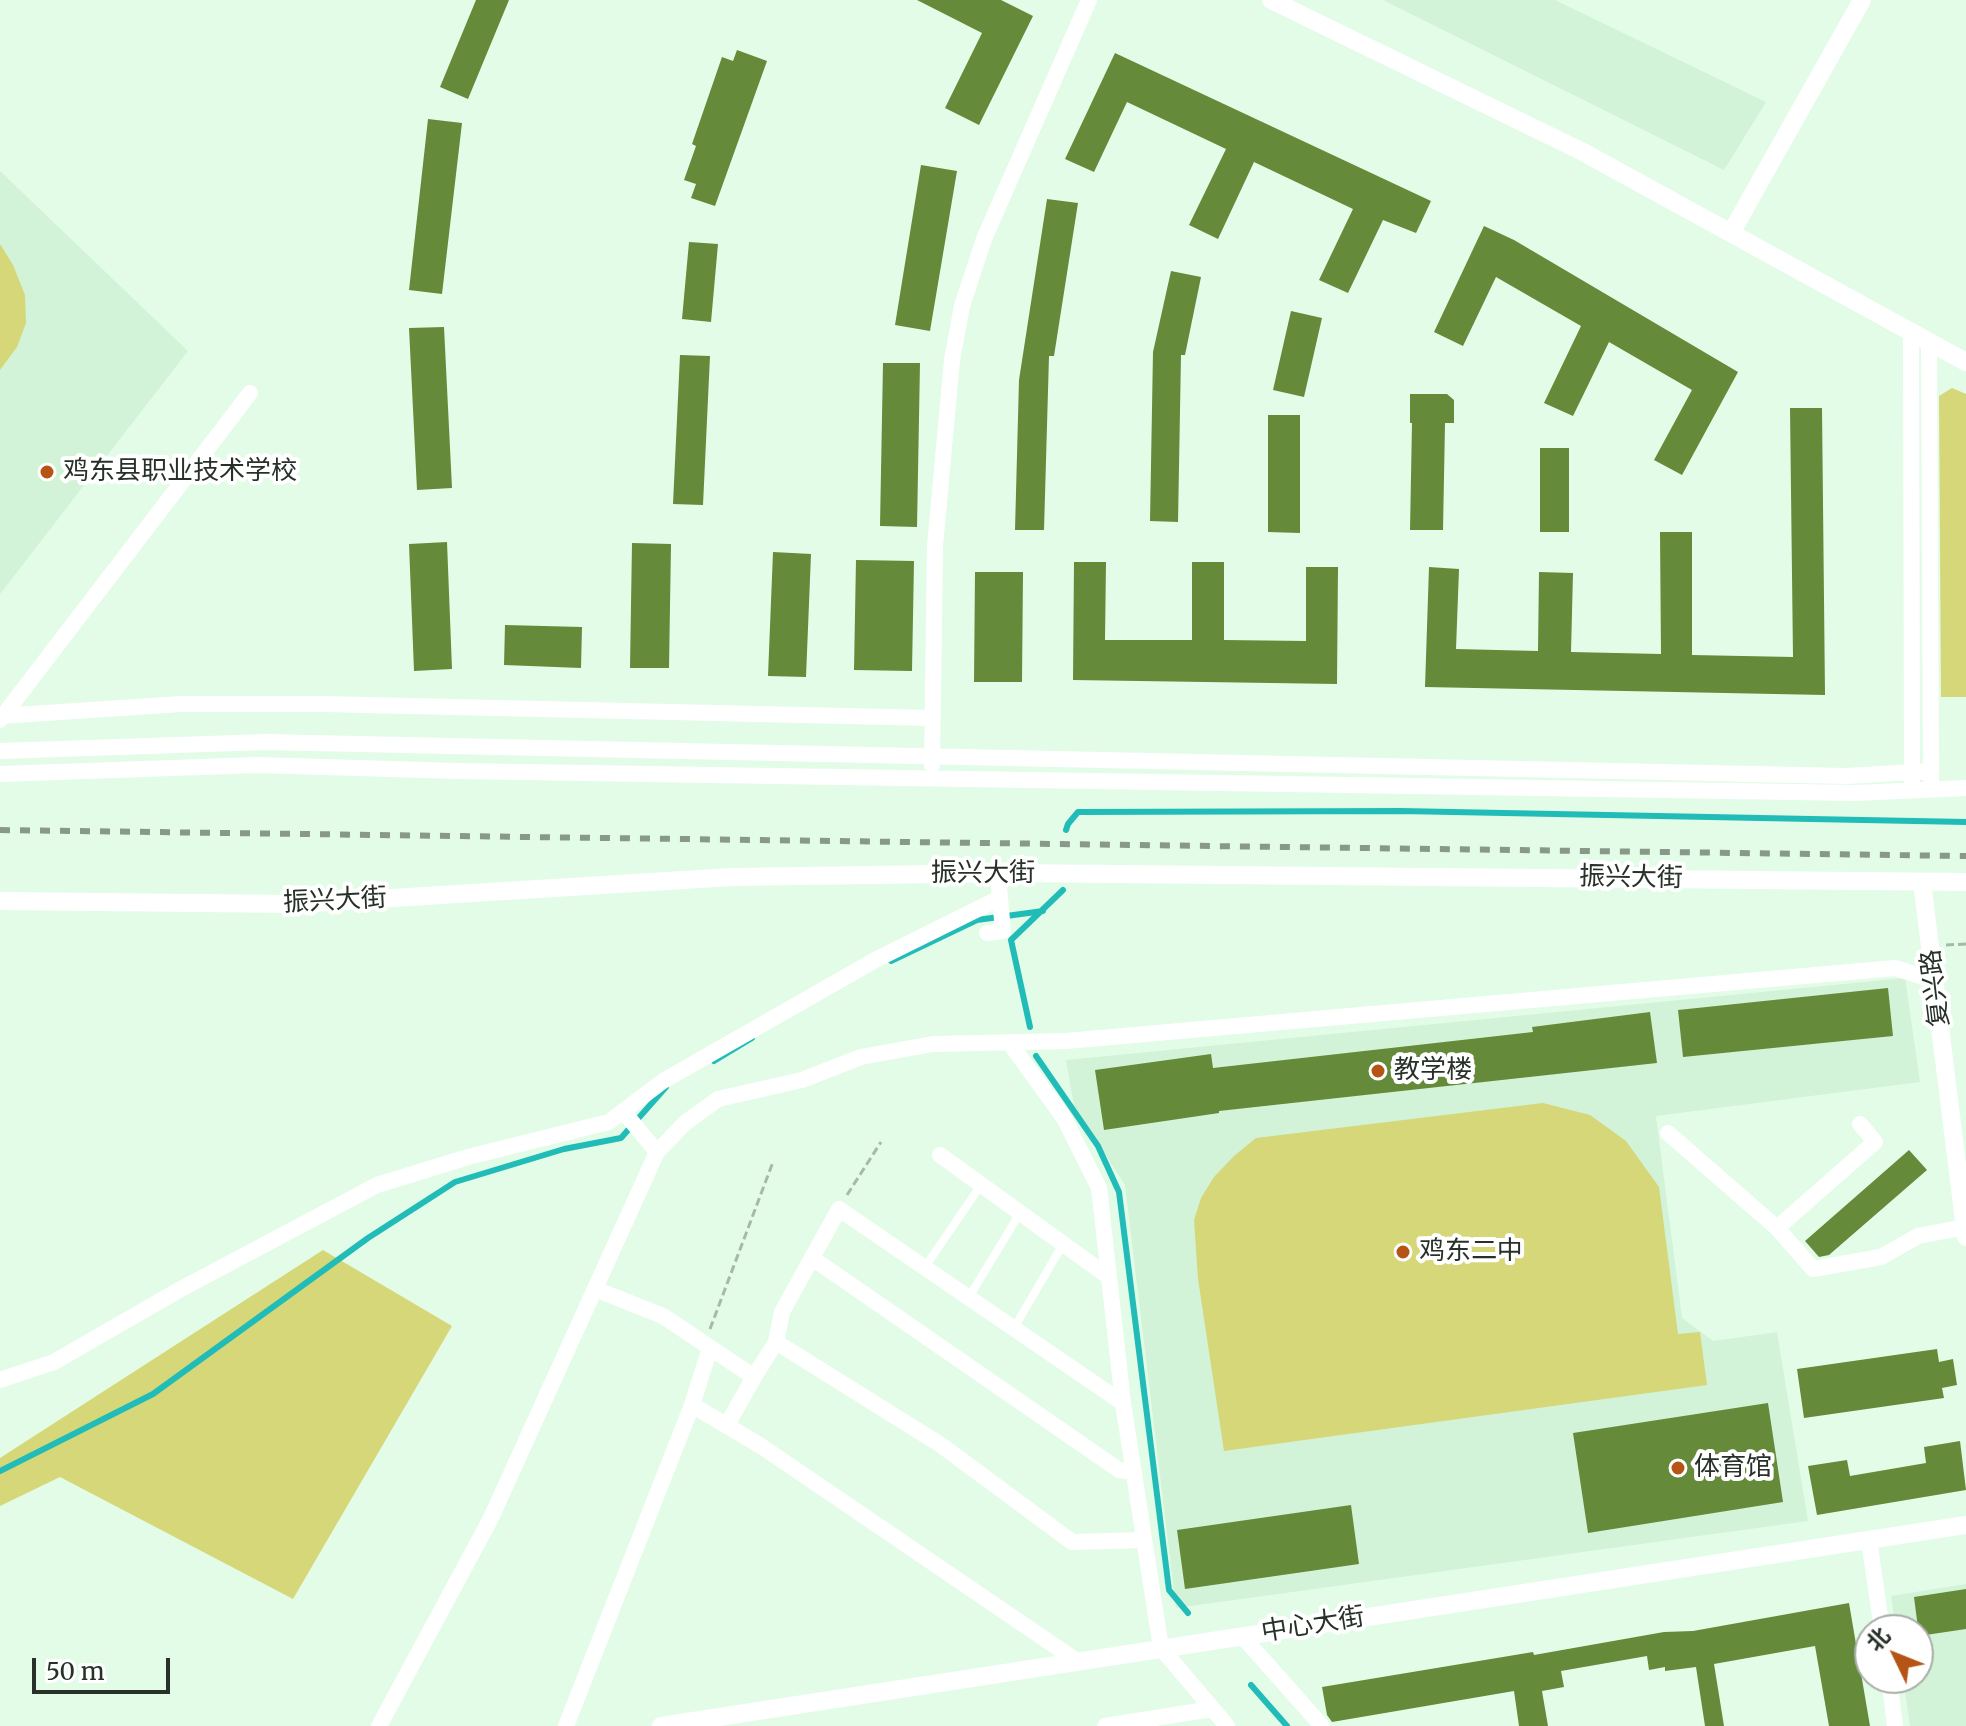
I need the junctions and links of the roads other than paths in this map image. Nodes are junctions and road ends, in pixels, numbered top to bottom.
1 (1089, 0) edge
2 (1271, 0) edge
3 (1862, 0) edge
4 (1731, 233) junction
5 (1911, 331) junction
6 (1929, 341) junction
7 (1966, 362) edge
8 (250, 393) dead end
9 (1, 717) edge
10 (932, 718) junction
11 (0, 751) edge
12 (1931, 771) junction
13 (0, 774) edge
14 (932, 778) junction
15 (1966, 788) edge
16 (1912, 790) junction
17 (1931, 790) junction
18 (998, 874) junction
19 (1922, 882) junction
20 (1966, 882) edge
21 (1000, 898) junction
22 (0, 901) edge
23 (987, 933) dead end
24 (1934, 980) junction
25 (1009, 1042) junction
26 (623, 1111) junction
27 (1860, 1124) dead end
28 (1668, 1133) dead end
29 (657, 1152) junction
30 (940, 1155) dead end
31 (981, 1185) junction
32 (1020, 1213) junction
33 (1777, 1228) junction
34 (1965, 1232) edge
35 (1063, 1244) junction
36 (812, 1258) junction
37 (925, 1268) junction
38 (1109, 1277) junction
39 (595, 1289) junction
40 (969, 1298) junction
41 (1014, 1329) junction
42 (776, 1342) junction
43 (707, 1346) junction
44 (754, 1377) junction
45 (0, 1380) edge
46 (1123, 1403) junction
47 (692, 1405) junction
48 (727, 1425) junction
49 (1133, 1472) junction
50 (1966, 1525) edge
51 (1144, 1540) junction
52 (1869, 1540) junction
53 (1880, 1614) edge
54 (1242, 1636) junction
55 (1161, 1648) junction
56 (1077, 1661) junction
57 (1891, 1694) edge
58 (1212, 1709) junction
59 (379, 1726) edge
60 (566, 1726) edge
61 (661, 1726) edge
62 (1105, 1726) edge
63 (1227, 1726) edge
64 (1322, 1726) edge
65 (1895, 1726) edge

1 - 10 street
2 - 4 street
3 - 4 street
4 - 5 street
5 - 6 street
5 - 16 street
6 - 7 street
6 - 12 street
8 - 9 street
9 - 10 street
10 - 14 street
11 - 12 street
12 - 17 street
13 - 14 street
14 - 16 street
15 - 17 street
16 - 17 street
18 - 19 street, 振兴大街
18 - 21 street
18 - 22 street, 振兴大街
19 - 20 street, 振兴大街
19 - 24 street, 复兴路
21 - 23 street
21 - 26 street
24 - 25 street
24 - 34 street, 复兴路
25 - 29 street
25 - 38 street
26 - 29 street
26 - 45 street
27 - 33 street
28 - 33 street
29 - 39 street
30 - 31 street
31 - 32 street
31 - 37 lane
32 - 35 street
32 - 40 lane
33 - 34 street
35 - 38 street
35 - 41 lane
36 - 37 street
36 - 42 street
36 - 49 street
37 - 40 street
38 - 46 street
39 - 43 street
39 - 59 street
40 - 41 street
41 - 46 street
42 - 44 street
42 - 51 street
43 - 44 street
43 - 47 street
44 - 48 street
46 - 49 street
47 - 48 street
47 - 60 street
48 - 56 street
49 - 51 street
50 - 52 street, 中心大街
51 - 55 street
52 - 53 street
52 - 54 street, 中心大街
54 - 55 street, 中心大街
54 - 64 street
55 - 56 street, 中心大街
55 - 58 street
56 - 61 street, 中心大街
57 - 65 street
58 - 62 street
58 - 63 street

